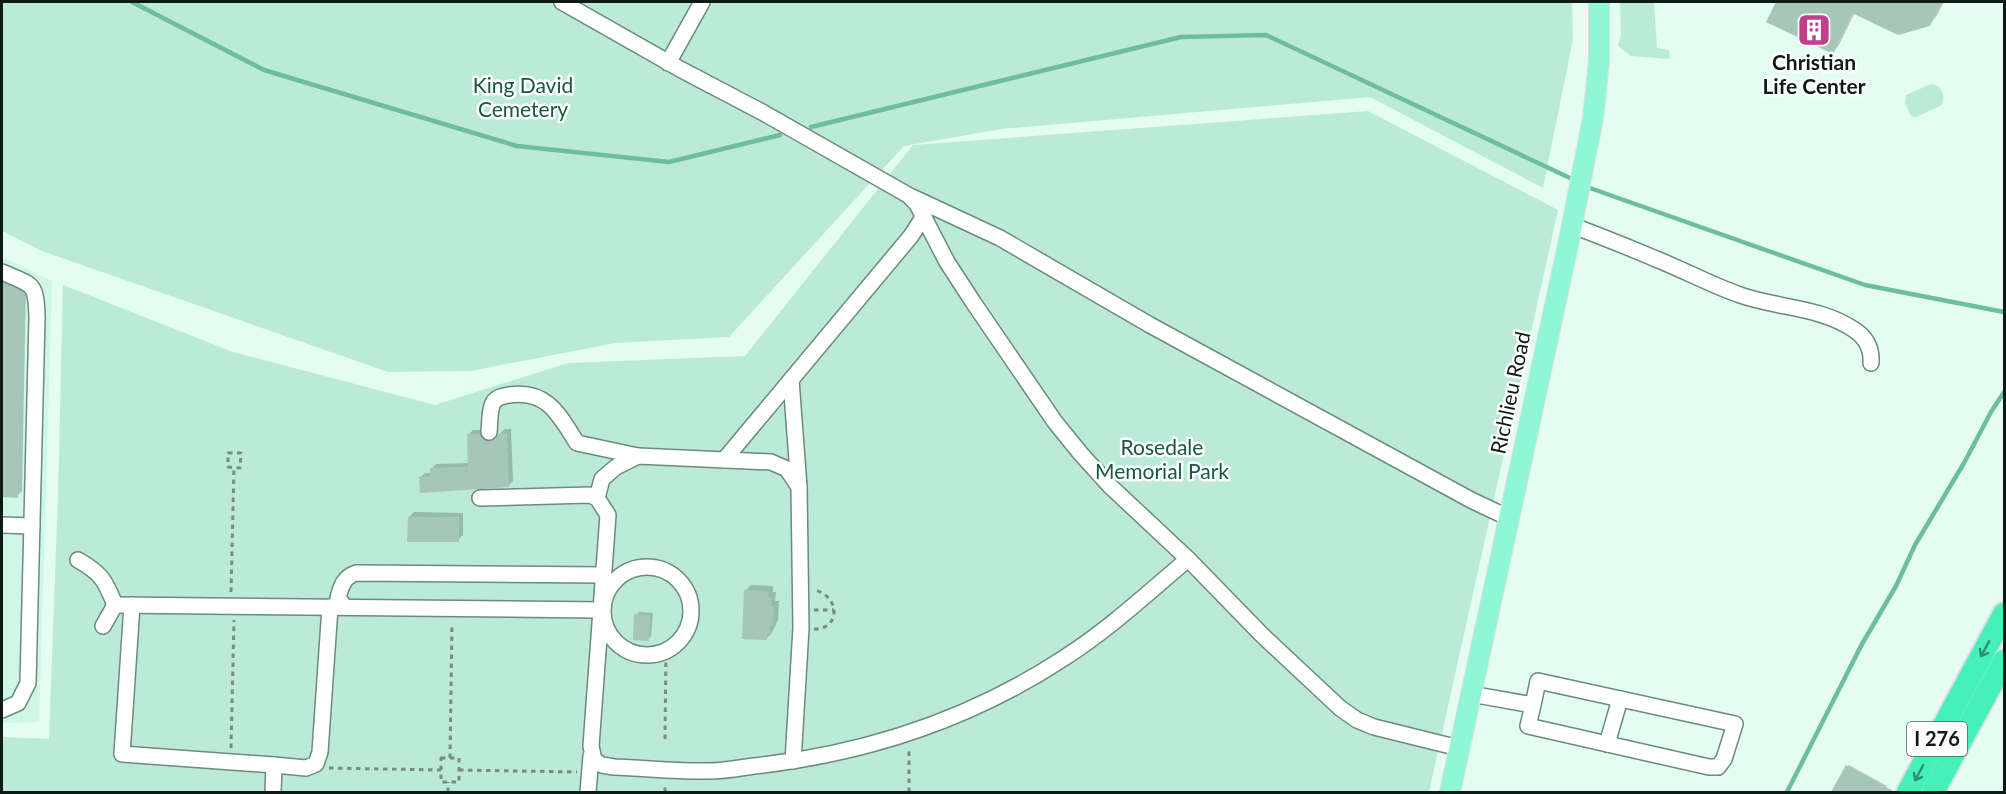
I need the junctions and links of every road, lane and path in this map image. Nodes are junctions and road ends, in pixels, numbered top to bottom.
1 (562, 2) edge
2 (702, 2) edge
3 (1599, 2) edge
4 (668, 63) junction
5 (908, 195) junction
6 (924, 216) junction
7 (1571, 225) junction
8 (901, 248) junction
9 (940, 248) junction
10 (2, 272) edge
11 (1872, 363) dead end
12 (791, 380) junction
13 (489, 432) dead end
14 (638, 456) junction
15 (724, 460) junction
16 (234, 467) junction
17 (799, 487) junction
18 (480, 498) dead end
19 (597, 498) junction
20 (1509, 518) junction
21 (2, 525) edge
22 (32, 526) junction
23 (1188, 559) junction
24 (78, 560) dead end
25 (604, 575) junction
26 (800, 588) junction
27 (115, 605) junction
28 (132, 605) junction
29 (233, 606) junction
30 (337, 607) junction
31 (453, 608) junction
32 (601, 610) junction
33 (2004, 614) edge
34 (103, 626) dead end
35 (801, 628) junction
36 (666, 650) junction
37 (2004, 661) edge
38 (1471, 694) junction
39 (1620, 699) junction
40 (1533, 705) junction
41 (2, 710) edge
42 (909, 733) junction
43 (665, 739) dead end
44 (1607, 744) junction
45 (1460, 748) junction
46 (231, 750) dead end
47 (591, 756) junction
48 (450, 758) junction
49 (793, 761) junction
50 (274, 765) junction
51 (306, 768) junction
52 (441, 770) junction
53 (459, 770) junction
54 (590, 772) junction
55 (448, 782) junction
56 (273, 792) edge
57 (448, 792) edge
58 (588, 792) edge
59 (909, 792) edge
60 (1450, 792) edge
61 (1908, 792) edge
62 (1933, 792) edge

1 - 4 street
2 - 4 street
3 - 7 main road, Richlieu Road
4 - 5 street
5 - 6 street
5 - 20 street
6 - 8 street
6 - 9 street
7 - 11 street
7 - 20 main road, Richlieu Road
8 - 9 street
8 - 12 street
9 - 23 street
10 - 22 street
12 - 15 street
12 - 17 street
13 - 14 street
14 - 15 street
14 - 19 street
15 - 17 street
16 - 16 path
16 - 29 path
17 - 26 street
18 - 19 street
19 - 25 street
20 - 38 main road, Richlieu Road
21 - 22 street
22 - 41 street
23 - 42 street
23 - 45 street
24 - 27 street
25 - 30 street
25 - 32 street
26 - 35 street
26 - 35 path
27 - 28 street
27 - 34 street
28 - 29 street
28 - 50 street
29 - 30 street
29 - 46 path
30 - 31 street
30 - 51 street
31 - 32 street
31 - 48 path
32 - 36 street
32 - 36 street
32 - 47 street
33 -> 61 highway, I 276
35 - 49 street
36 - 43 path
37 - 62 highway, I 276
38 - 40 street
38 - 45 main road, Richlieu Road
39 - 40 street
39 - 44 street
39 - 44 street
40 - 44 street
42 - 49 street
42 - 59 path
45 - 60 main road, Richlieu Road
47 - 49 street
47 - 54 street
48 - 52 path
48 - 53 path
50 - 51 street
50 - 56 street
51 - 52 path
52 - 55 path
53 - 54 path
53 - 55 path
54 - 58 street
55 - 57 path

